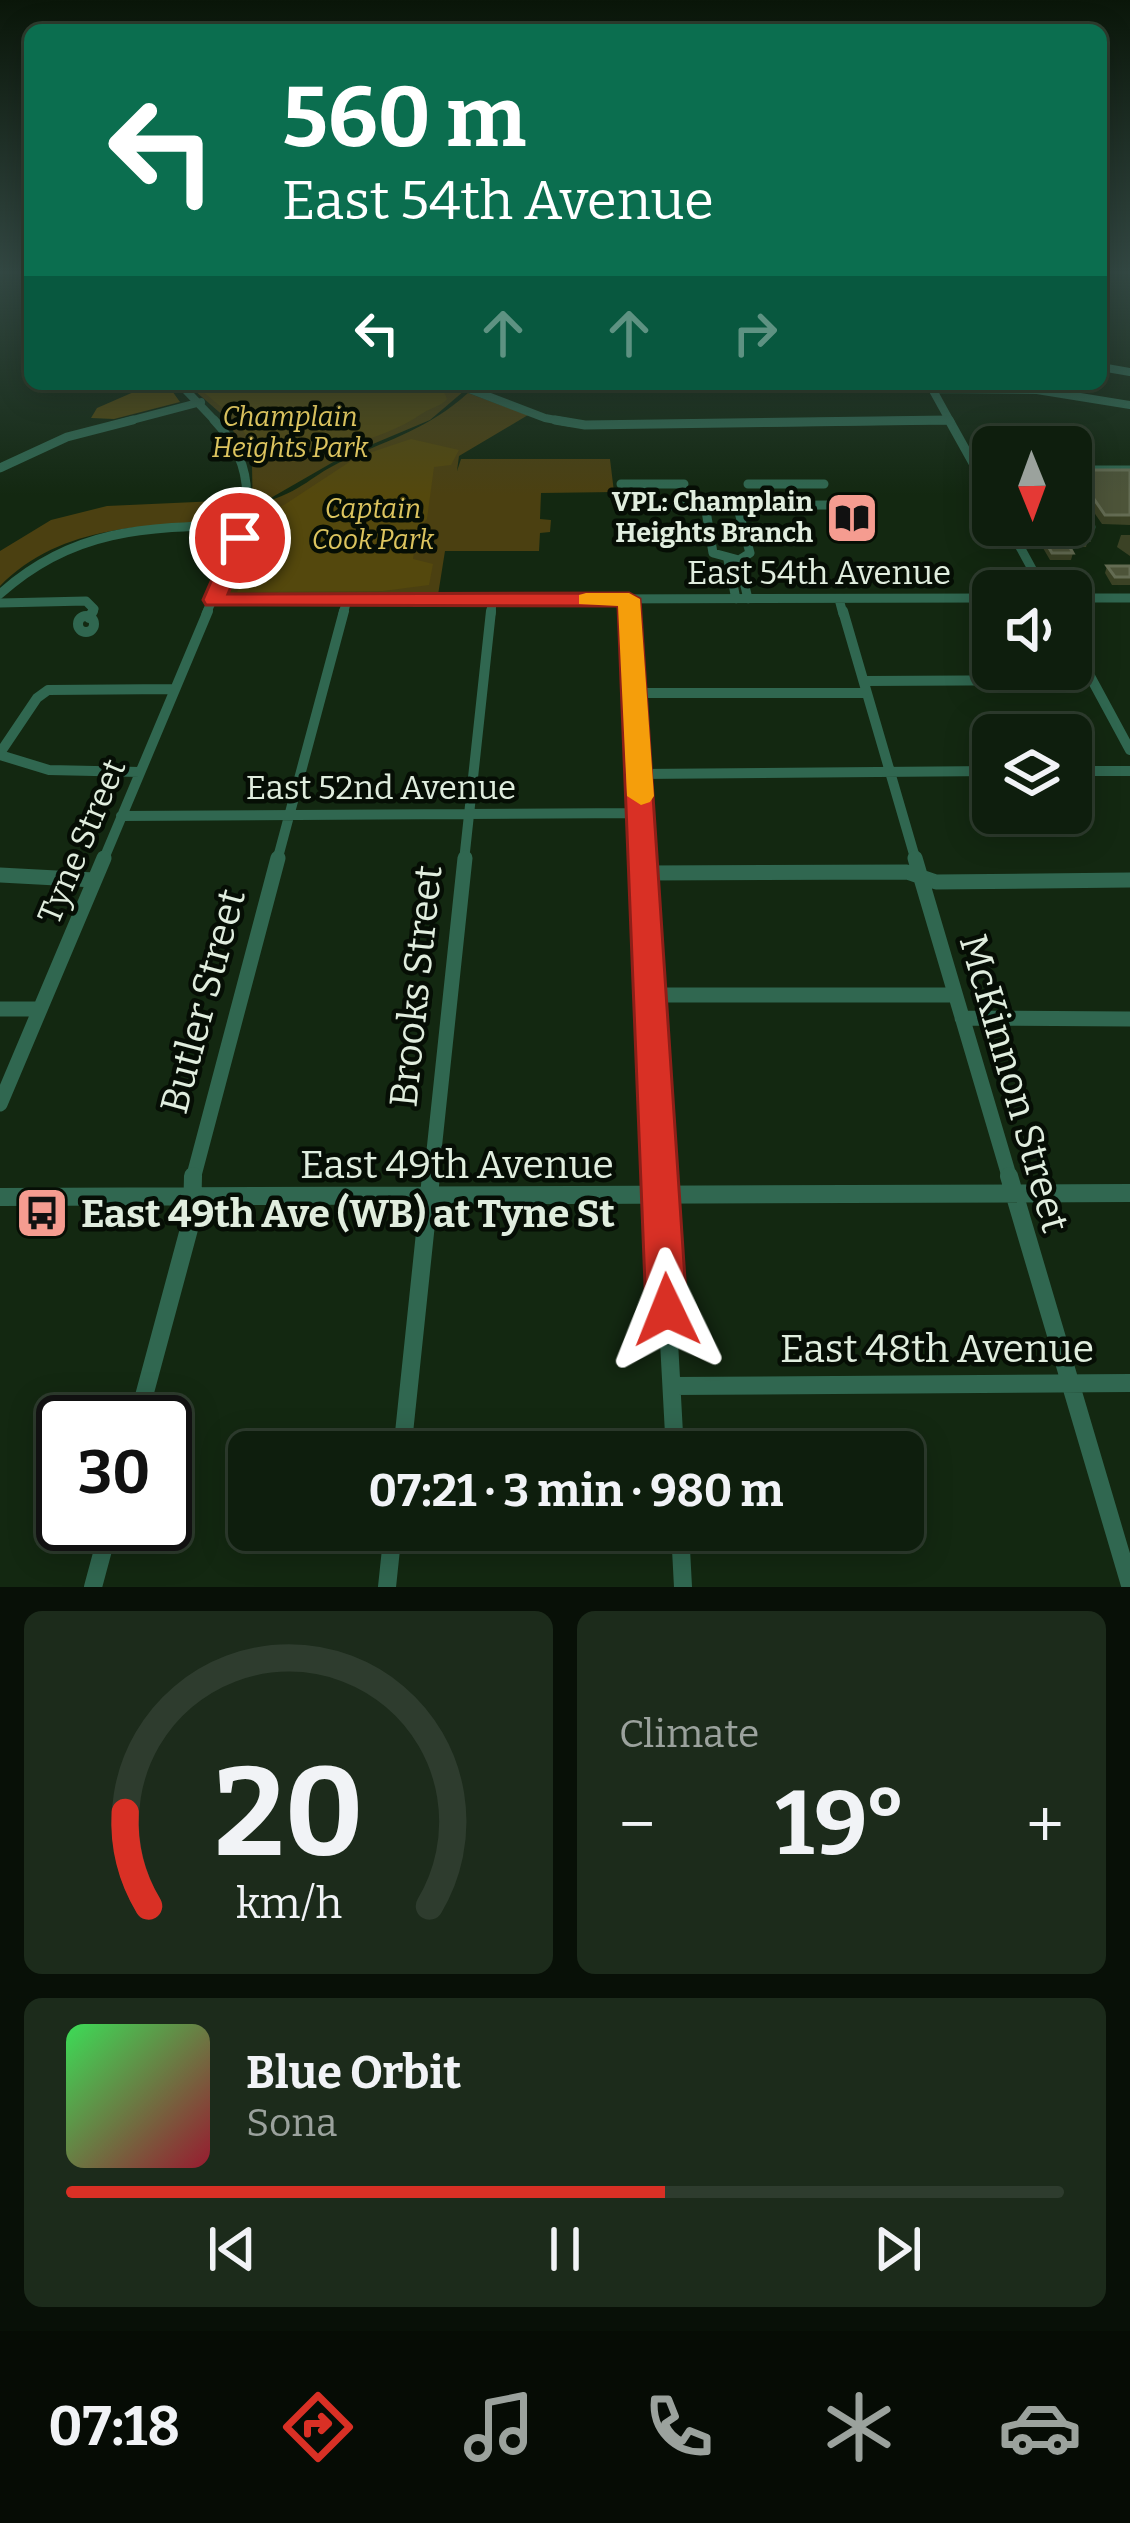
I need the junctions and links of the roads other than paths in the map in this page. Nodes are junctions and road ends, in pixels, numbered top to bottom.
1 (187, 390) edge
2 (473, 390) edge
3 (932, 390) edge
4 (1037, 390) edge
5 (201, 402) junction
6 (1130, 405) edge
7 (949, 420) junction
8 (972, 462) edge
9 (0, 468) edge
10 (1092, 470) edge
11 (1130, 470) edge
12 (621, 484) dead end
13 (824, 484) dead end
14 (755, 505) junction
15 (833, 505) dead end
16 (628, 506) dead end
17 (687, 506) junction
18 (705, 506) junction
19 (737, 506) junction
20 (244, 525) junction
21 (734, 560) junction
22 (0, 598) edge
23 (972, 598) edge
24 (1092, 598) edge
25 (1130, 598) edge
26 (629, 599) junction
27 (742, 599) junction
28 (839, 599) junction
29 (214, 600) junction
30 (347, 600) junction
31 (492, 600) junction
32 (89, 618) dead end
33 (1092, 680) edge
34 (972, 684) edge
35 (865, 687) junction
36 (176, 689) junction
37 (634, 693) junction
38 (1126, 735) edge
39 (1130, 750) edge
40 (0, 754) edge
41 (972, 771) edge
42 (1092, 771) edge
43 (1130, 771) edge
44 (140, 772) junction
45 (889, 772) junction
46 (639, 774) junction
47 (641, 813) junction
48 (470, 814) junction
49 (288, 815) junction
50 (121, 816) junction
51 (644, 873) junction
52 (0, 875) edge
53 (920, 876) junction
54 (94, 880) junction
55 (1130, 880) edge
56 (955, 994) junction
57 (651, 995) junction
58 (39, 1009) junction
59 (0, 1010) edge
60 (962, 1018) junction
61 (1130, 1018) edge
62 (0, 1104) edge
63 (1130, 1193) edge
64 (1015, 1195) junction
65 (0, 1196) edge
66 (192, 1197) junction
67 (428, 1197) junction
68 (662, 1197) junction
69 (1070, 1383) junction
70 (1130, 1383) edge
71 (672, 1386) junction
72 (144, 1395) edge
73 (404, 1431) edge
74 (674, 1431) edge
75 (103, 1551) edge
76 (391, 1551) edge
77 (681, 1551) edge
78 (1130, 1585) edge
79 (93, 1587) edge
80 (387, 1587) edge
81 (683, 1587) edge

1 - 5 street
2 - 7 street
3 - 7 street
4 - 6 street
5 - 9 street
5 - 20 street
7 - 8 street
10 - 11 street
12 - 17 street
13 - 14 street
14 - 15 street
14 - 19 street
16 - 17 street
17 - 18 street
18 - 19 street
18 - 21 street
19 - 21 street
20 - 22 street
20 - 29 street, Tyne Street
21 - 27 street
22 - 32 street
23 - 28 street, East 54th Avenue
24 - 25 street
26 - 27 street, East 54th Avenue
26 - 31 street, East 54th Avenue
26 - 37 street
27 - 28 street, East 54th Avenue
28 - 35 street, McKinnon Street
29 - 30 street, East 54th Avenue
29 - 36 street, Tyne Street
30 - 31 street, East 54th Avenue
30 - 49 street, Butler Street
31 - 48 street, Brooks Street
33 - 38 street
34 - 35 street
35 - 37 street
35 - 45 street, McKinnon Street
36 - 40 street
36 - 44 street, Tyne Street
37 - 46 street
38 - 39 street
40 - 44 street
41 - 45 street
42 - 43 street
44 - 50 street, Tyne Street
45 - 46 street
45 - 53 street, McKinnon Street
46 - 47 street
47 - 48 street, East 52nd Avenue
47 - 51 street
48 - 49 street, East 52nd Avenue
48 - 67 street, Brooks Street
49 - 50 street, East 52nd Avenue
49 - 66 street, Butler Street
50 - 54 street, Tyne Street
51 - 53 street
51 - 57 street
52 - 54 street
53 - 55 street
53 - 56 street, McKinnon Street
54 - 58 street, Tyne Street
56 - 57 street
56 - 60 street, McKinnon Street
57 - 68 street
58 - 59 street
58 - 62 street, Tyne Street
60 - 61 street
60 - 64 street, McKinnon Street
63 - 64 street, East 49th Avenue
64 - 68 street, East 49th Avenue
64 - 69 street, McKinnon Street
65 - 66 street, East 49th Avenue
66 - 67 street, East 49th Avenue
66 - 72 street, Butler Street
67 - 68 street, East 49th Avenue
67 - 73 street, Brooks Street
68 - 71 street
69 - 70 street, East 48th Avenue
69 - 71 street, East 48th Avenue
69 - 78 street, McKinnon Street
71 - 74 street
75 - 79 street
76 - 80 street
77 - 81 street

